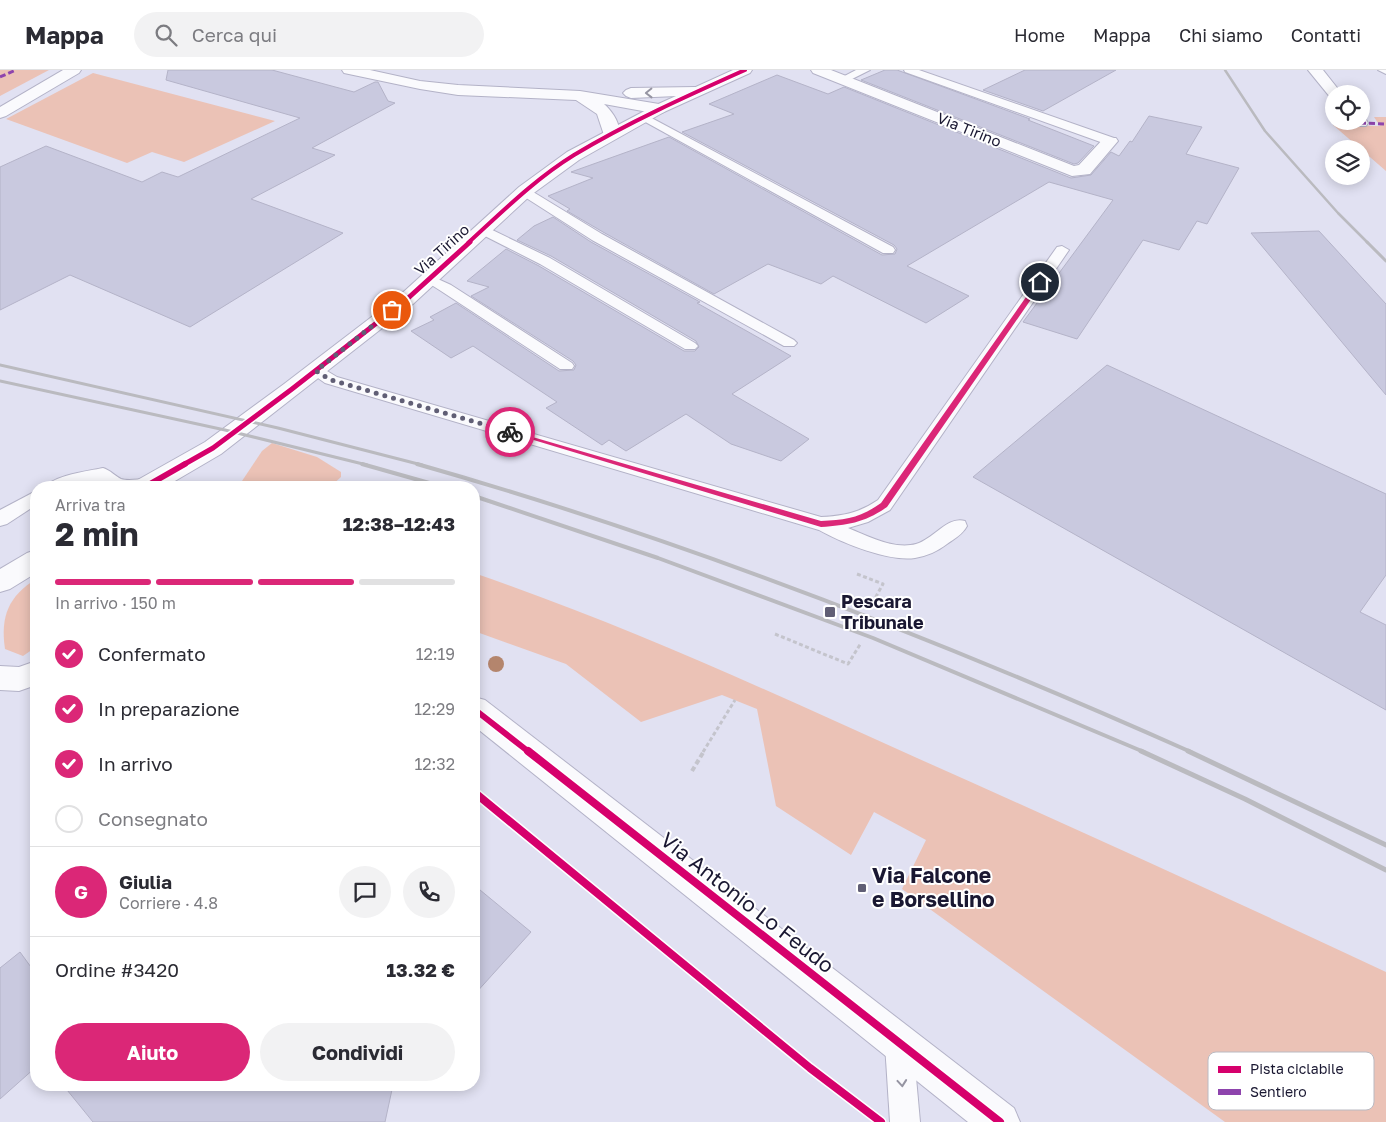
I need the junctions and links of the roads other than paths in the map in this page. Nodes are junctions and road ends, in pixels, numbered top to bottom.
1 (74, 70) edge
2 (349, 70) edge
3 (745, 70) edge
4 (818, 70) edge
5 (865, 70) edge
6 (910, 70) edge
7 (1315, 70) edge
8 (842, 80) junction
9 (1328, 85) edge
10 (695, 92) junction
11 (580, 96) junction
12 (659, 109) junction
13 (0, 113) edge
14 (644, 117) junction
15 (611, 135) junction
16 (1110, 141) joint
17 (525, 191) junction
18 (484, 230) junction
19 (888, 250) dead end
20 (1062, 250) dead end
21 (429, 279) junction
22 (789, 343) dead end
23 (690, 346) dead end
24 (566, 366) dead end
25 (316, 371) junction
26 (213, 448) junction
27 (73, 481) edge
28 (112, 481) edge
29 (155, 481) edge
30 (189, 481) edge
31 (30, 501) edge
32 (0, 519) edge
33 (821, 524) junction
34 (958, 526) dead end
35 (30, 564) edge
36 (0, 582) edge
37 (480, 714) edge
38 (899, 1044) junction
39 (905, 1122) edge
40 (1000, 1122) edge

1 - 13 street
2 - 11 street
3 - 10 street, Via Tirino
4 - 8 street, Via Tirino
5 - 8 lane
6 - 16 lane
7 - 9 street
8 - 16 street, Via Tirino
10 -> 11 street
10 - 12 street, Via Tirino
11 - 12 street
11 - 15 street
12 - 14 street, Via Tirino
14 - 15 street, Via Tirino
14 - 19 lane
15 - 17 street, Via Tirino
17 - 18 street, Via Tirino
17 - 22 lane
18 - 21 street, Via Tirino
18 - 23 lane, Via Tirino
20 - 33 lane
21 - 24 lane, Via Tirino
21 - 25 street, Via Tirino
25 - 26 street, Via Tirino
25 - 33 lane
26 - 29 street, Via Tirino
26 - 30 street, Via Tirino
27 - 28 lane
31 - 32 lane
33 - 34 lane
35 - 36 street
37 - 38 street, Via Antonio Lo Feudo
38 -> 39 lane
38 - 40 street, Via Antonio Lo Feudo

